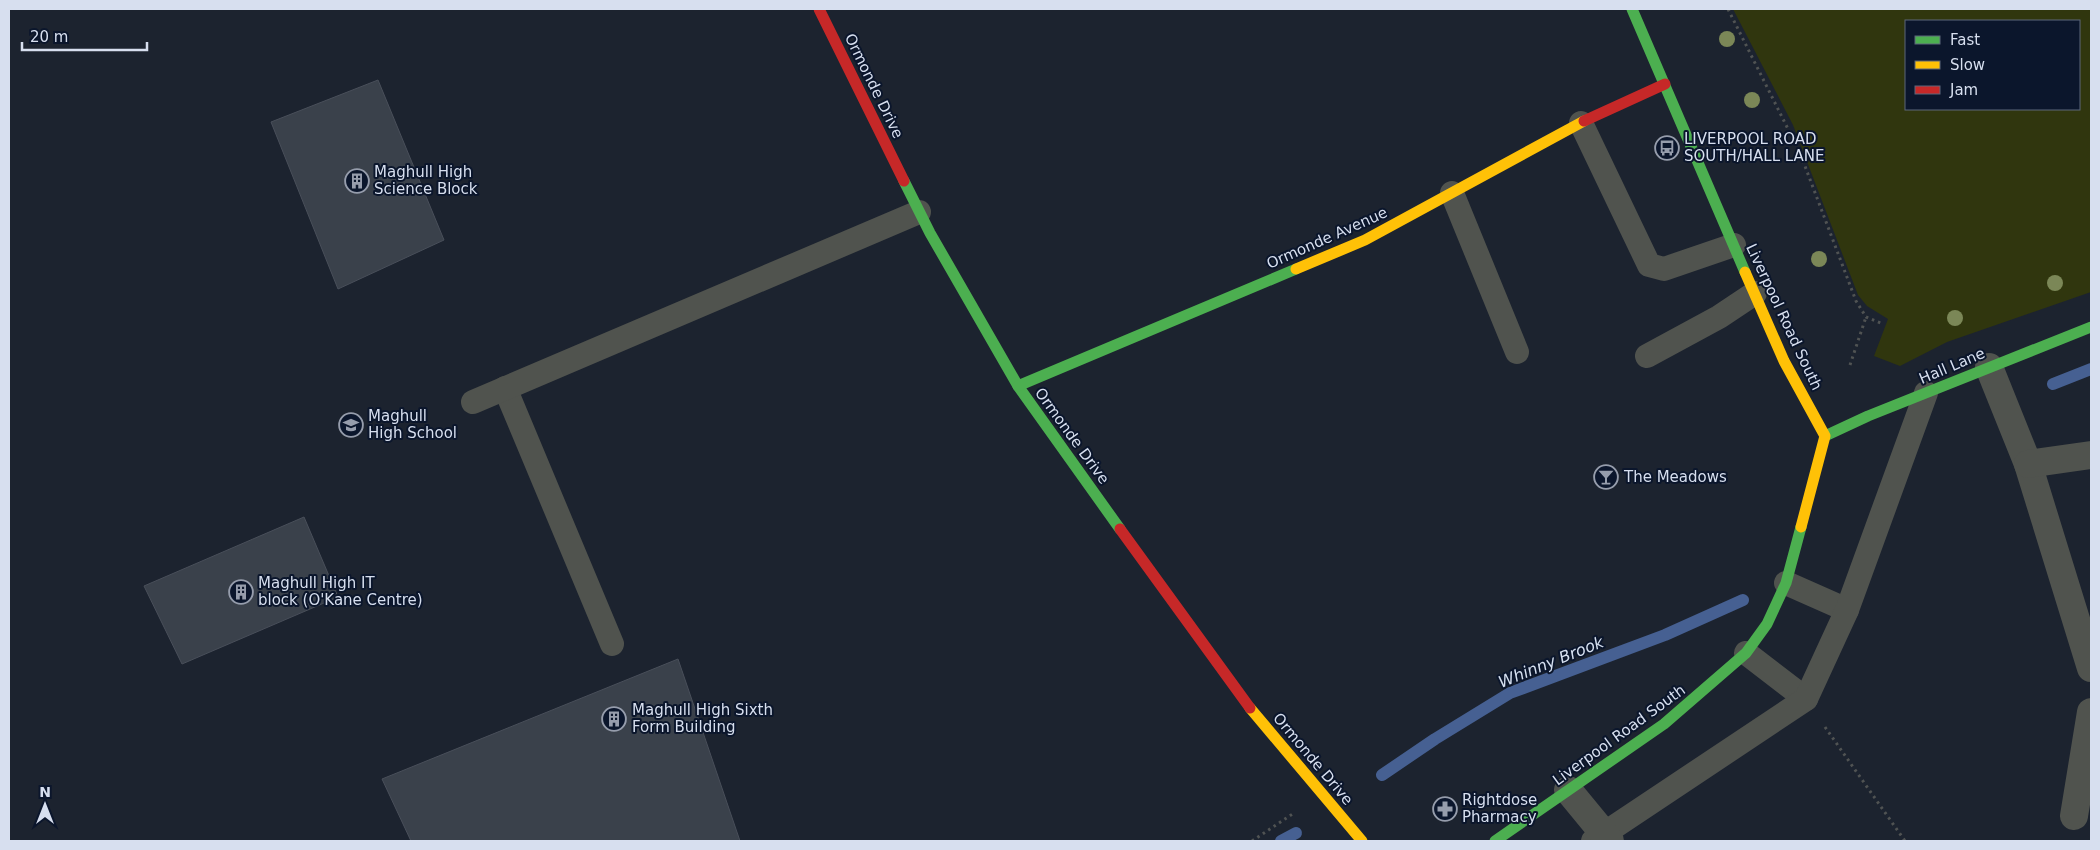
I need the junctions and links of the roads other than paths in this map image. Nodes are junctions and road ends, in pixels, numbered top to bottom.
1 (819, 9) edge
2 (1632, 9) edge
3 (1665, 84) junction
4 (1581, 123) junction
5 (1452, 193) junction
6 (919, 212) junction
7 (1734, 245) junction
8 (1755, 293) junction
9 (2091, 326) edge
10 (1517, 352) dead end
11 (1647, 356) dead end
12 (1989, 367) junction
13 (1018, 386) junction
14 (505, 388) junction
15 (1926, 393) junction
16 (473, 402) dead end
17 (1825, 436) junction
18 (2091, 455) edge
19 (2028, 464) junction
20 (1786, 583) junction
21 (1847, 610) junction
22 (612, 644) dead end
23 (1746, 654) junction
24 (2091, 668) edge
25 (1806, 699) junction
26 (2091, 712) edge
27 (1568, 790) junction
28 (2074, 816) dead end
29 (1602, 839) edge
30 (1362, 841) edge
31 (1495, 841) edge

1 - 6 street, Ormonde Drive
2 - 3 street, Liverpool Road South
3 - 4 street, Ormonde Avenue
3 - 7 street, Liverpool Road South
4 - 5 street, Ormonde Avenue
4 - 7 lane
5 - 10 lane
5 - 13 street, Ormonde Avenue
6 - 13 street, Ormonde Drive
6 - 14 lane
7 - 8 street, Liverpool Road South
8 - 11 lane
8 - 17 street, Liverpool Road South
9 - 12 street, Hall Lane
12 - 15 street, Hall Lane
12 - 19 street
13 - 30 street, Ormonde Drive
14 - 16 lane
14 - 22 lane
15 - 17 street, Hall Lane
15 - 21 lane
17 - 20 street, Liverpool Road South
18 - 19 street
19 - 24 street
20 - 21 lane
20 - 23 street, Liverpool Road South
21 - 25 lane
23 - 25 lane
23 - 27 street, Liverpool Road South
25 - 29 lane
26 - 28 street
27 - 29 street
27 - 31 street, Liverpool Road South

